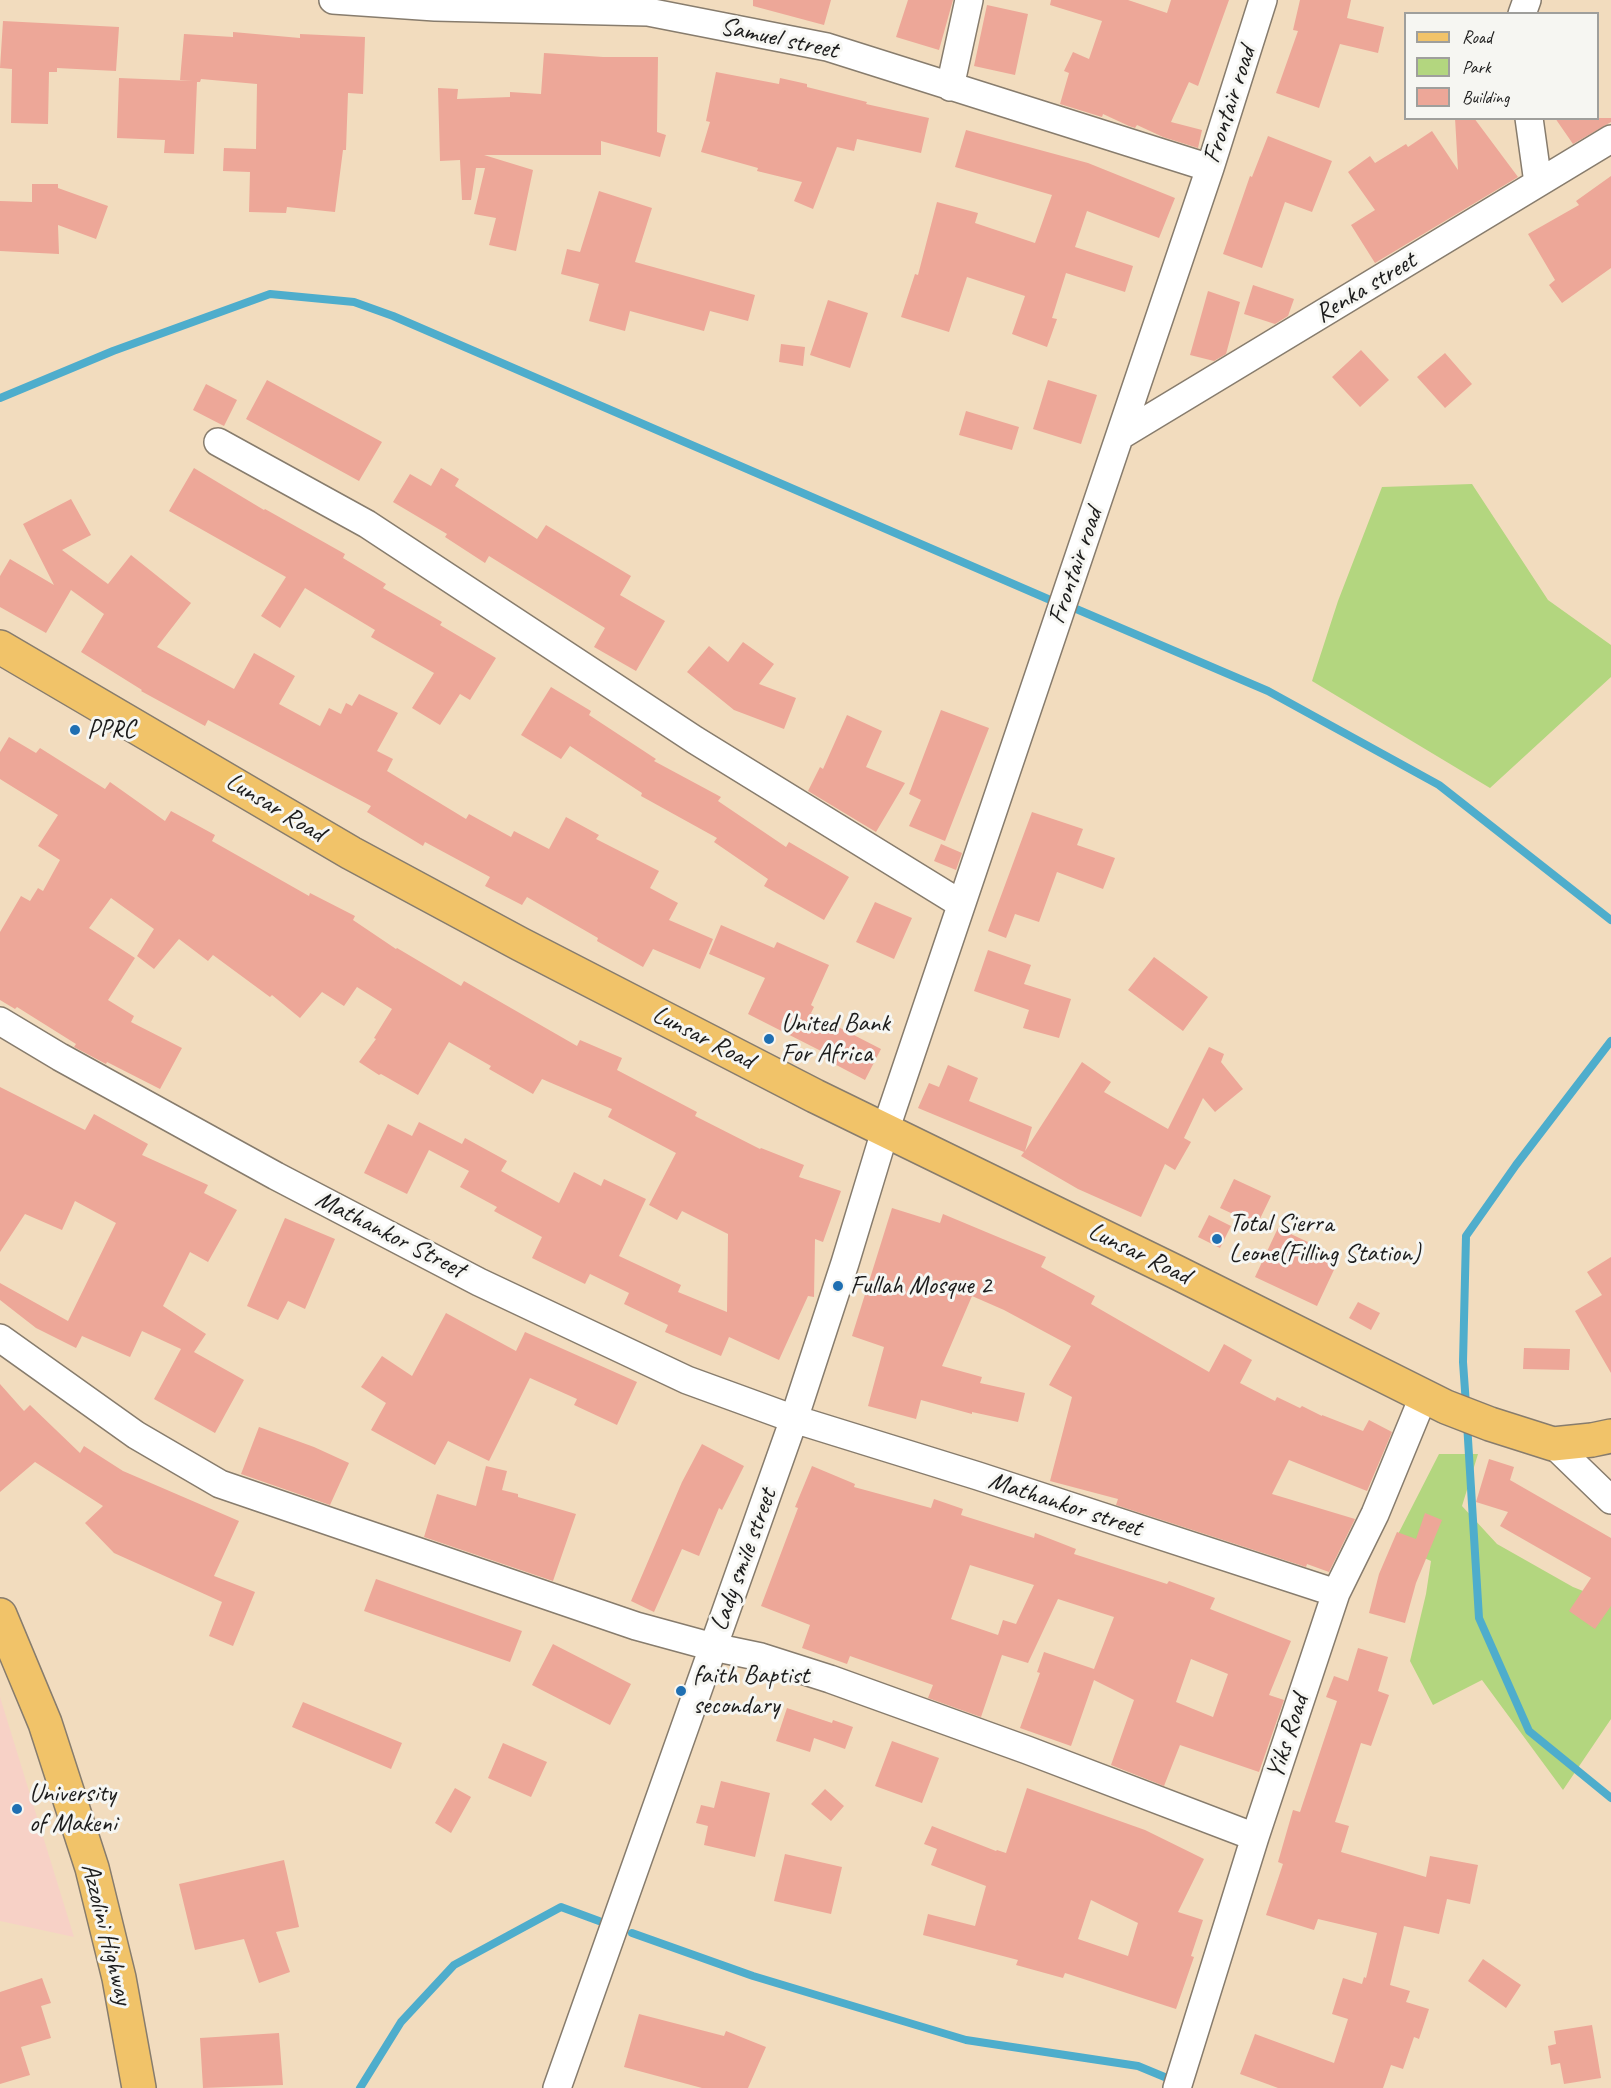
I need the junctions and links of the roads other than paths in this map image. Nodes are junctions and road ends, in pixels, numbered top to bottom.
1 (333, 0) edge
2 (969, 0) edge
3 (1263, 0) edge
4 (950, 87) junction
5 (1529, 120) edge
6 (1611, 139) edge
7 (1210, 168) junction
8 (1539, 183) junction
9 (1120, 436) junction
10 (218, 442) dead end
11 (0, 647) edge
12 (961, 904) junction
13 (0, 1021) edge
14 (885, 1131) junction
15 (0, 1338) edge
16 (1435, 1401) junction
17 (794, 1419) junction
18 (1611, 1436) edge
19 (1553, 1444) junction
20 (1611, 1500) edge
21 (1336, 1593) junction
22 (0, 1615) edge
23 (713, 1647) junction
24 (1255, 1836) junction
25 (139, 2088) edge
26 (557, 2088) edge
27 (1178, 2088) edge

1 - 4 street, Samuel street
2 - 4 street
3 - 7 street, Frontair road
4 - 7 street, Samuel street
5 - 8 street
6 - 8 street, Renka street
7 - 9 street, Frontair road
8 - 9 street, Renka street
9 - 12 street, Frontair road
10 - 12 street
11 - 14 main road, Lunsar Road
12 - 14 street, Frontair road
13 - 17 street, Mathankor Street
14 - 16 main road, Lunsar Road
14 - 17 street, Lady smile street
15 - 23 street
16 - 19 main road, Lunsar Road
16 - 21 street, Yiks Road
17 - 21 street, Mathankor street
17 - 23 street, Lady smile street
18 - 19 main road
19 - 20 street
21 - 24 street, Yiks Road
22 - 25 main road, Azzolini Highway
23 - 24 street
23 - 26 street, Lady smile street
24 - 27 street, Yiks Road

